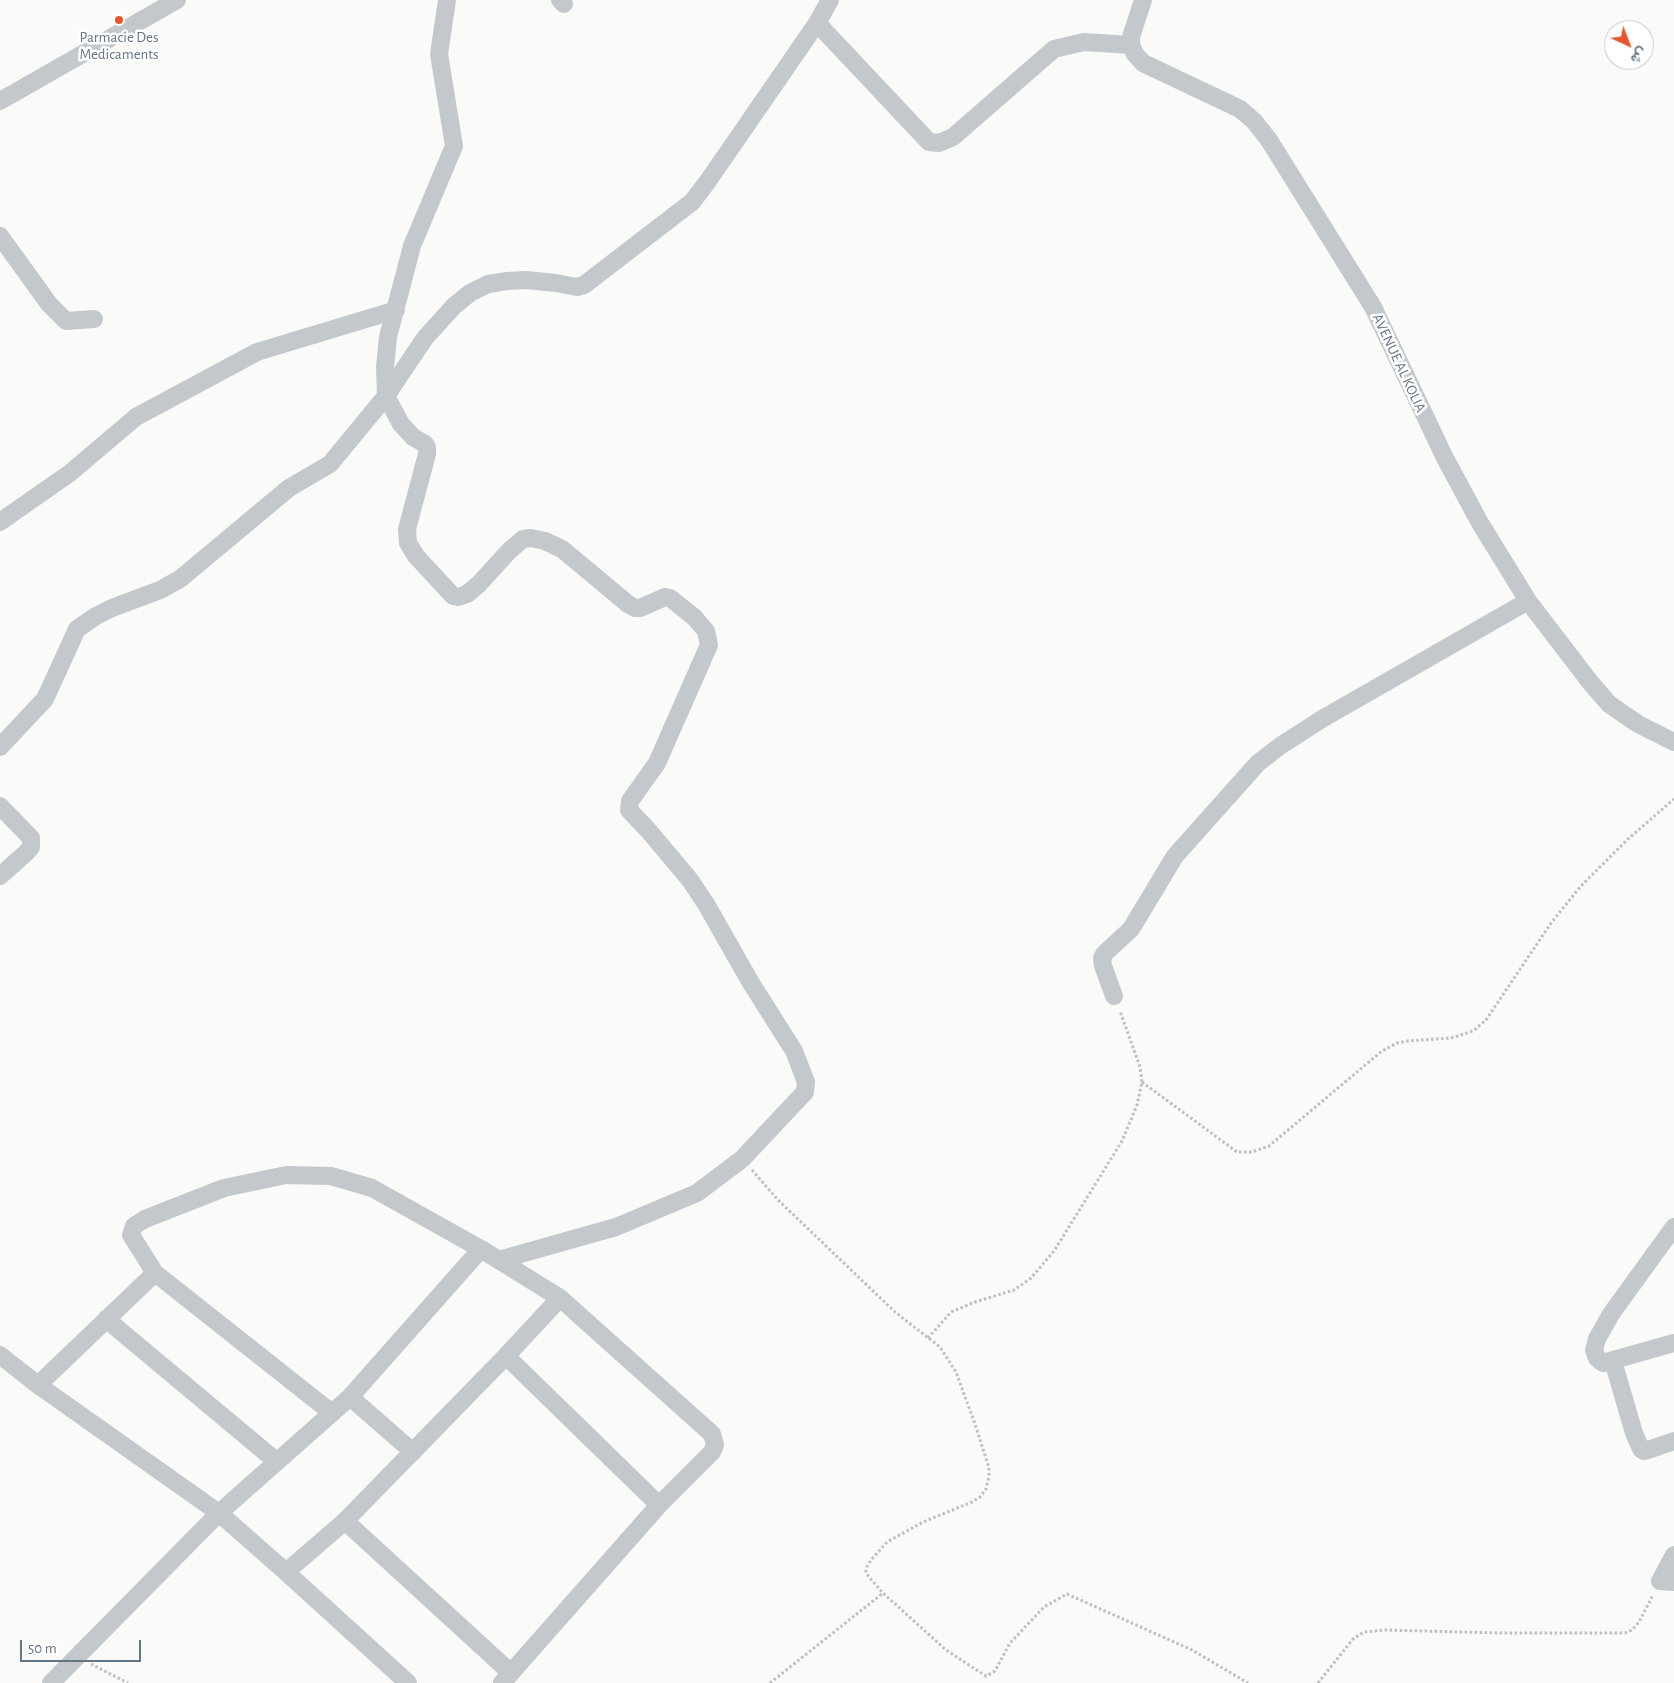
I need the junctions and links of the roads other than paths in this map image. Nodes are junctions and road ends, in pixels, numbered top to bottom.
1 (177, 0) edge
2 (447, 0) edge
3 (830, 0) edge
4 (1143, 0) edge
5 (817, 23) junction
6 (1131, 45) junction
7 (0, 101) edge
8 (0, 236) edge
9 (396, 310) junction
10 (94, 319) dead end
11 (386, 396) junction
12 (3, 519) edge
13 (1528, 601) junction
14 (1674, 742) edge
15 (0, 747) edge
16 (0, 806) edge
17 (0, 876) edge
18 (1114, 996) road end
19 (1674, 1227) edge
20 (1667, 1245) edge
21 (481, 1249) junction
22 (500, 1260) junction
23 (155, 1274) junction
24 (560, 1298) junction
25 (106, 1319) junction
26 (1674, 1343) edge
27 (0, 1355) edge
28 (506, 1356) junction
29 (1613, 1361) junction
30 (38, 1385) junction
31 (350, 1397) junction
32 (332, 1413) junction
33 (1674, 1441) edge
34 (413, 1452) junction
35 (276, 1461) junction
36 (659, 1505) junction
37 (219, 1513) junction
38 (345, 1521) junction
39 (1674, 1555) edge
40 (286, 1572) junction
41 (1667, 1581) edge
42 (507, 1678) edge
43 (51, 1683) edge
44 (408, 1683) edge

1 - 7 street
2 - 9 street
3 - 5 street
4 - 6 street
5 - 6 street
5 - 11 street
6 - 13 street, AVENUE AL KOLIA
8 - 10 street
9 - 11 street
9 - 12 street
11 - 15 street
11 - 22 street
13 - 14 street, AVENUE AL KOLIA
13 - 18 street
16 - 17 street
19 - 20 street
20 - 29 street
21 - 22 street
21 - 23 street
21 - 31 street
22 - 24 street
23 - 25 street
23 - 32 street
24 - 28 street
24 - 36 street
25 - 30 street
25 - 35 street
26 - 29 street
27 - 30 street
28 - 34 street
28 - 36 street
29 - 33 street
30 - 37 street
31 - 32 street
31 - 34 street
32 - 35 street
34 - 38 street
35 - 37 street
36 - 42 street
37 - 40 street
37 - 43 street
38 - 40 street
38 - 42 street
39 - 41 street
40 - 44 street

